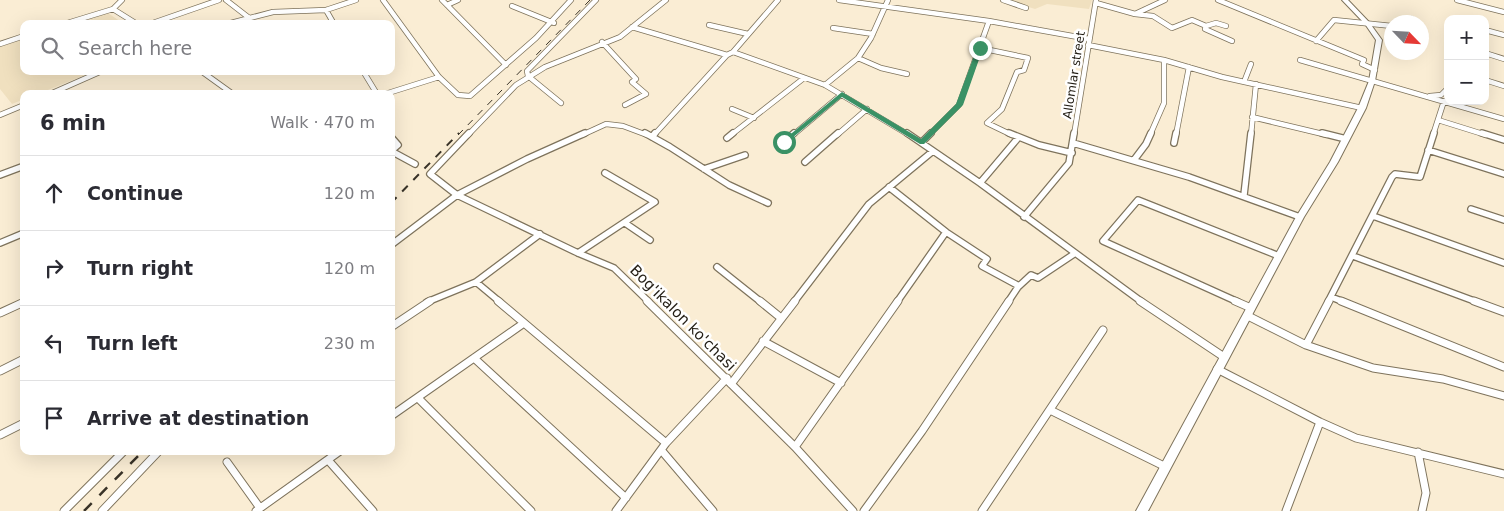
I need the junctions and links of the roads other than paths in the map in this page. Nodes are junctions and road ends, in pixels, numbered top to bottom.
1 (122, 0) edge
2 (219, 0) edge
3 (226, 0) edge
4 (356, 0) edge
5 (382, 0) edge
6 (442, 0) edge
7 (458, 0) edge
8 (571, 0) edge
9 (596, 0) edge
10 (666, 0) edge
11 (778, 0) edge
12 (839, 0) edge
13 (888, 0) edge
14 (1003, 0) edge
15 (1165, 0) edge
16 (1218, 0) edge
17 (1345, 0) edge
18 (1457, 0) edge
19 (1096, 2) edge
20 (447, 5) junction
21 (512, 6) dead end
22 (885, 6) junction
23 (1026, 8) dead end
24 (113, 9) junction
25 (326, 10) junction
26 (1504, 12) edge
27 (1135, 14) junction
28 (248, 17) junction
29 (77, 20) edge
30 (131, 20) edge
31 (162, 20) edge
32 (239, 20) edge
33 (332, 20) edge
34 (989, 21) junction
35 (554, 23) junction
36 (1367, 23) junction
37 (709, 25) dead end
38 (1384, 25) edge
39 (1206, 26) junction
40 (1226, 26) dead end
41 (632, 27) junction
42 (833, 28) dead end
43 (1489, 31) edge
44 (748, 34) junction
45 (872, 34) junction
46 (1504, 35) edge
47 (20, 37) edge
48 (1089, 40) junction
49 (1232, 40) dead end
50 (1316, 41) junction
51 (602, 42) junction
52 (0, 44) edge
53 (1088, 45) junction
54 (980, 48) junction
55 (733, 52) junction
56 (1489, 54) edge
57 (727, 55) junction
58 (858, 58) junction
59 (1504, 59) edge
60 (1164, 60) junction
61 (1300, 60) dead end
62 (1251, 64) dead end
63 (506, 65) junction
64 (1189, 67) junction
65 (1375, 70) junction
66 (907, 74) dead end
67 (93, 75) edge
68 (207, 75) edge
69 (365, 75) edge
70 (439, 76) junction
71 (528, 76) junction
72 (804, 78) junction
73 (1372, 81) junction
74 (1489, 81) edge
75 (1244, 82) junction
76 (1256, 84) junction
77 (825, 85) junction
78 (1504, 86) edge
79 (59, 90) edge
80 (227, 90) edge
81 (375, 90) edge
82 (395, 91) edge
83 (1444, 92) edge
84 (842, 94) junction
85 (1427, 96) junction
86 (1444, 101) joint
87 (561, 103) dead end
88 (625, 105) dead end
89 (1457, 105) edge
90 (20, 106) edge
91 (1362, 108) junction
92 (732, 109) dead end
93 (867, 109) junction
94 (0, 114) edge
95 (1252, 117) junction
96 (754, 118) junction
97 (1504, 119) edge
98 (1438, 120) junction
99 (652, 137) junction
100 (727, 138) dead end
101 (1018, 138) junction
102 (1346, 139) junction
103 (1504, 140) edge
104 (784, 142) dead end
105 (922, 142) junction
106 (1073, 143) junction
107 (1174, 143) dead end
108 (1428, 150) junction
109 (933, 151) junction
110 (395, 153) edge
111 (1072, 153) junction
112 (745, 155) dead end
113 (1134, 160) junction
114 (805, 162) dead end
115 (415, 164) dead end
116 (20, 168) edge
117 (704, 169) junction
118 (605, 174) dead end
119 (1504, 174) edge
120 (0, 175) edge
121 (980, 183) junction
122 (889, 187) junction
123 (457, 194) junction
124 (1244, 196) junction
125 (768, 203) dead end
126 (1472, 209) dead end
127 (1373, 216) junction
128 (1024, 217) junction
129 (1300, 217) junction
130 (1504, 220) edge
131 (625, 223) junction
132 (946, 232) junction
133 (540, 234) junction
134 (20, 235) edge
135 (650, 240) dead end
136 (395, 242) edge
137 (0, 243) edge
138 (578, 253) junction
139 (1074, 254) junction
140 (1279, 256) junction
141 (1353, 256) junction
142 (1504, 263) edge
143 (717, 267) dead end
144 (476, 282) junction
145 (1019, 286) junction
146 (1331, 297) junction
147 (20, 304) edge
148 (1249, 312) junction
149 (1504, 312) edge
150 (0, 313) edge
151 (781, 318) junction
152 (524, 323) junction
153 (395, 324) edge
154 (1103, 330) dead end
155 (763, 341) junction
156 (1306, 345) junction
157 (1224, 356) junction
158 (474, 358) junction
159 (20, 361) edge
160 (1504, 368) edge
161 (1217, 369) junction
162 (0, 371) edge
163 (729, 381) junction
164 (841, 383) junction
165 (1504, 396) edge
166 (418, 398) junction
167 (1050, 410) junction
168 (395, 413) edge
169 (1320, 422) junction
170 (20, 424) edge
171 (0, 434) edge
172 (664, 447) junction
173 (795, 447) junction
174 (1418, 452) junction
175 (120, 455) edge
176 (155, 455) edge
177 (335, 455) edge
178 (328, 460) junction
179 (227, 462) dead end
180 (1166, 467) junction
181 (1504, 474) edge
182 (626, 498) junction
183 (258, 510) edge
184 (64, 511) edge
185 (102, 511) edge
186 (373, 511) edge
187 (531, 511) edge
188 (616, 511) edge
189 (713, 511) edge
190 (853, 511) edge
191 (864, 511) edge
192 (982, 511) edge
193 (1142, 511) edge
194 (1286, 511) edge
195 (1422, 511) edge

1 - 24 street
2 - 31 street
3 - 28 street
4 - 25 street
5 - 70 street
6 - 20 street
7 - 20 street
8 - 35 street
9 - 71 street
10 - 41 street
11 - 44 street
12 - 22 street
13 - 22 street
14 - 23 street
15 - 27 street
16 - 50 street
17 - 36 street
18 - 26 street
19 - 27 street
19 - 48 street, Allomlar street
20 - 63 street
21 - 35 street
22 - 34 street
22 - 45 street
24 - 29 street
24 - 30 street
25 - 28 street
25 - 33 street
27 - 39 street
28 - 32 street
34 - 48 street
34 - 54 street
35 - 63 street
36 - 38 street
36 - 50 street
36 - 65 street
37 - 44 street
39 - 40 street
39 - 49 street
41 - 51 street
41 - 57 street
42 - 45 street
43 - 46 street
44 - 55 street
45 - 58 street
47 - 52 street
48 - 53 street, Allomlar street
50 - 65 street
51 - 71 street
51 - 88 street
53 - 60 street
53 - 106 street, Allomlar street
54 - 101 street
54 - 105 street
55 - 57 street
55 - 72 street
56 - 59 street
57 - 99 street
58 - 66 street
58 - 77 street
60 - 64 street
60 - 113 street
61 - 73 street
62 - 75 street
63 - 70 street
64 - 75 street
64 - 107 street
65 - 73 street
67 - 79 street
68 - 80 street
69 - 81 street
70 - 82 street
71 - 87 street
71 - 123 street, Bog'ikalon ko'chasi
72 - 77 street
72 - 96 street
73 - 85 street
73 - 91 street
74 - 78 street
75 - 76 street
76 - 91 street
76 - 95 street
77 - 84 street
83 - 85 street
84 - 93 street
84 - 104 street
85 - 86 street
86 - 98 street
89 - 97 street
90 - 94 street
91 - 102 street
92 - 96 street
93 - 105 street
93 - 114 street
95 - 102 street
95 - 124 street
96 - 100 street
98 - 103 street
98 - 108 street
99 - 117 street
99 - 123 street
101 - 111 street
101 - 121 street
102 - 129 street
105 - 109 street
106 - 111 street, Allomlar street
106 - 113 street
108 - 119 street
108 - 127 street
109 - 121 street
109 - 122 street
110 - 115 street
111 - 128 street
112 - 117 street
113 - 124 street
116 - 120 street
117 - 125 street
118 - 131 street
121 - 128 street
122 - 132 street
122 - 151 street
123 - 133 street, Bog'ikalon ko'chasi
123 - 136 street
124 - 129 street
126 - 130 street
127 - 141 street
127 - 142 street
128 - 139 street
129 - 140 street
131 - 135 street
131 - 138 street
132 - 145 street
132 - 164 street
133 - 138 street, Bog'ikalon ko'chasi
133 - 144 street
134 - 137 street
138 - 163 street, Bog'ikalon ko'chasi
139 - 145 street
139 - 157 street
140 - 148 street
140 - 148 street
141 - 146 street
141 - 149 street
143 - 151 street
144 - 152 street
144 - 153 street
145 - 191 street
146 - 156 street
146 - 160 street
147 - 150 street
148 - 156 street
148 - 157 street
151 - 155 street
152 - 158 street
152 - 172 street
154 - 167 street
155 - 163 street
155 - 164 street
156 - 165 street
157 - 161 street
158 - 166 street
158 - 182 street
159 - 162 street
161 - 169 street
161 - 180 street
163 - 172 street
163 - 173 street, Bog'ikalon ko'chasi
164 - 173 street
166 - 168 street
166 - 187 street
167 - 180 street
167 - 192 street
169 - 174 street
169 - 194 street
170 - 171 street
172 - 182 street
172 - 189 street
173 - 190 street, Bog'ikalon ko'chasi
174 - 181 street
174 - 195 street
175 - 184 street
176 - 185 street
177 - 178 street
178 - 183 street
178 - 186 street
179 - 183 street
180 - 193 street
182 - 188 street

